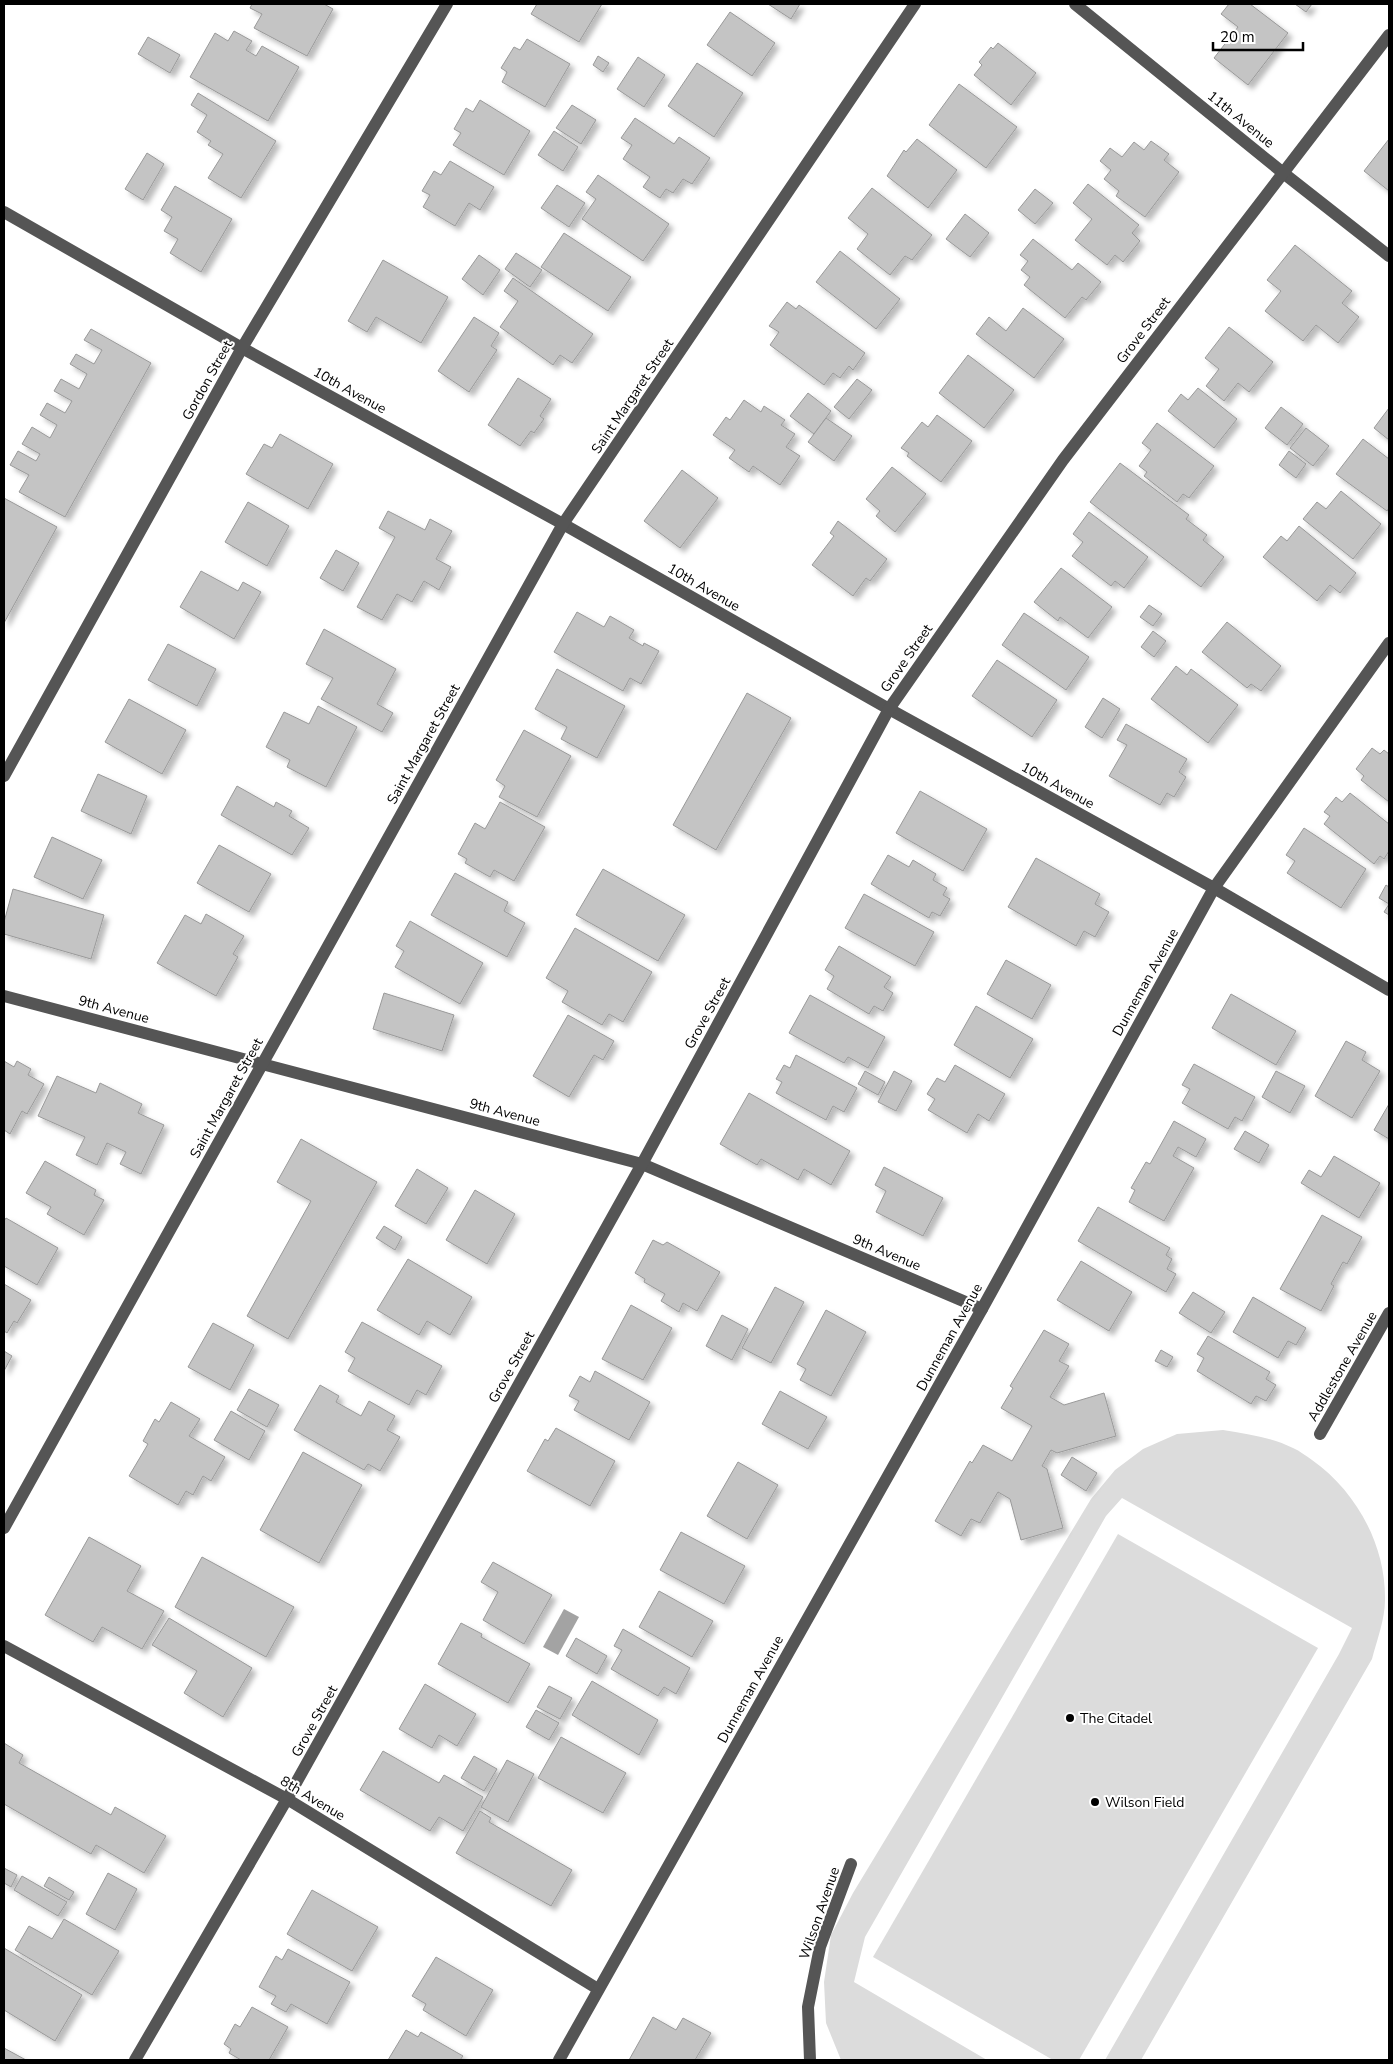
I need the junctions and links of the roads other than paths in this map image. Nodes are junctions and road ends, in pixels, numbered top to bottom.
1 (447, 4) edge
2 (915, 4) edge
3 (1075, 4) edge
4 (1389, 35) edge
5 (1282, 172) junction
6 (4, 212) edge
7 (1389, 256) edge
8 (242, 348) junction
9 (563, 524) junction
10 (1389, 643) edge
11 (889, 709) junction
12 (4, 776) edge
13 (1214, 888) junction
14 (1389, 990) edge
15 (4, 996) edge
16 (262, 1064) junction
17 (642, 1164) junction
18 (982, 1309) junction
19 (1389, 1313) edge
20 (1320, 1434) dead end
21 (4, 1528) edge
22 (4, 1646) edge
23 (287, 1799) junction
24 (851, 1864) dead end
25 (598, 1989) junction
26 (135, 2060) edge
27 (558, 2060) edge
28 (810, 2060) edge

1 - 8 street, Gordon Street
2 - 9 street, Saint Margaret Street
3 - 5 street, 11th Avenue
4 - 5 street, Grove Street
5 - 7 street, 11th Avenue
5 - 11 street, Grove Street
6 - 8 street, 10th Avenue
8 - 9 street, 10th Avenue
8 - 12 street, Gordon Street
9 - 11 street, 10th Avenue
9 - 16 street, Saint Margaret Street
10 - 13 street, Dunneman Avenue
11 - 13 street, 10th Avenue
11 - 17 street, Grove Street
13 - 14 street, 10th Avenue
13 - 18 street, Dunneman Avenue
15 - 16 street, 9th Avenue
16 - 17 street, 9th Avenue
16 - 21 street, Saint Margaret Street
17 - 18 street, 9th Avenue
17 - 23 street, Grove Street
18 - 25 street, Dunneman Avenue
19 - 20 street, Addlestone Avenue
22 - 23 street, 8th Avenue
23 - 25 street, 8th Avenue
23 - 26 street, Grove Street
24 - 28 street, Wilson Avenue
25 - 27 street, Dunneman Avenue

